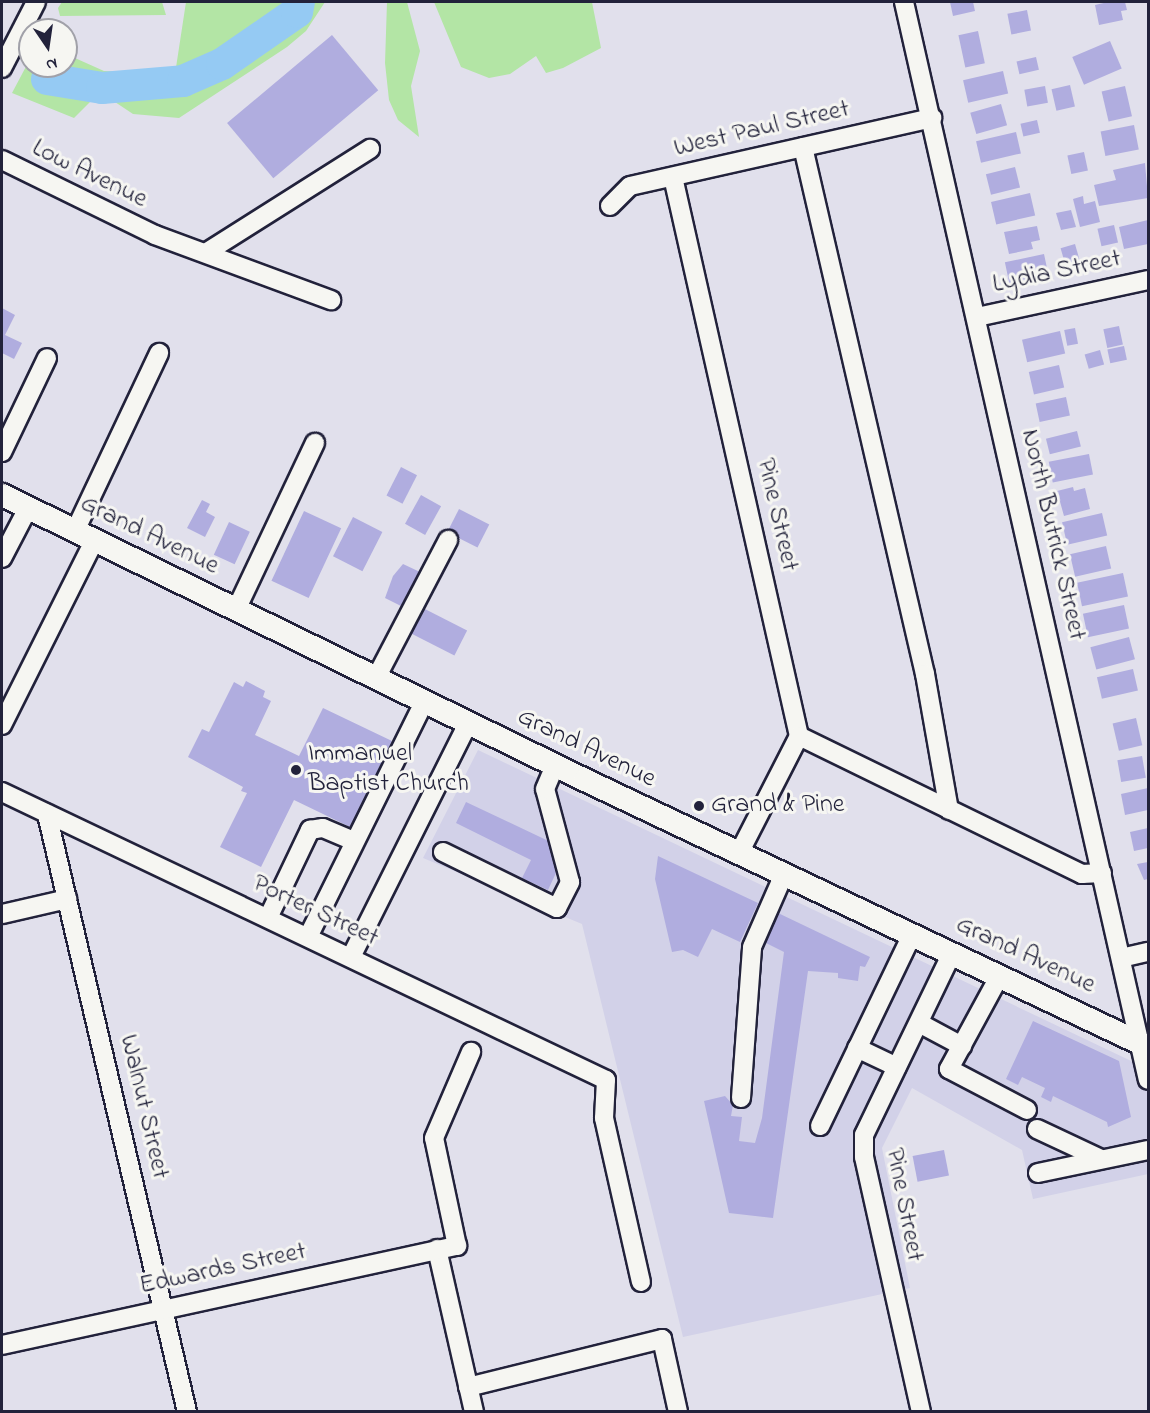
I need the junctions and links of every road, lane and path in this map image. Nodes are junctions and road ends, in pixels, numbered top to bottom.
1 (36, 2) edge
2 (904, 2) edge
3 (2, 68) edge
4 (932, 118) junction
5 (803, 147) junction
6 (370, 149) dead end
7 (2, 160) edge
8 (673, 177) junction
9 (610, 206) dead end
10 (207, 252) junction
11 (1149, 280) edge
12 (330, 300) dead end
13 (977, 317) junction
14 (159, 353) dead end
15 (47, 358) dead end
16 (315, 443) dead end
17 (2, 452) edge
18 (2, 495) edge
19 (28, 508) junction
20 (85, 536) junction
21 (448, 540) dead end
22 (2, 558) edge
23 (236, 610) junction
24 (376, 678) junction
25 (424, 702) junction
26 (468, 723) junction
27 (2, 725) edge
28 (799, 736) junction
29 (555, 765) junction
30 (2, 792) edge
31 (949, 810) junction
32 (48, 814) junction
33 (354, 841) junction
34 (443, 852) dead end
35 (739, 853) junction
36 (1102, 873) junction
37 (784, 874) junction
38 (68, 899) junction
39 (2, 914) edge
40 (268, 918) junction
41 (912, 935) junction
42 (308, 937) junction
43 (1149, 952) edge
44 (952, 953) junction
45 (351, 957) junction
46 (1121, 958) junction
47 (1000, 975) junction
48 (919, 1023) junction
49 (1144, 1045) edge
50 (962, 1046) junction
51 (857, 1048) junction
52 (471, 1052) dead end
53 (897, 1067) junction
54 (1149, 1080) edge
55 (741, 1098) dead end
56 (1027, 1110) dead end
57 (820, 1126) dead end
58 (1037, 1129) dead end
59 (1149, 1150) edge
60 (1101, 1160) junction
61 (1038, 1173) dead end
62 (437, 1250) junction
63 (641, 1282) dead end
64 (165, 1308) junction
65 (2, 1345) edge
66 (468, 1387) junction
67 (187, 1412) edge
68 (474, 1412) edge
69 (678, 1412) edge
70 (921, 1412) edge

1 - 3 street
2 - 4 street, North Butrick Street
4 - 5 street, West Paul Street
4 - 13 street, North Butrick Street
5 - 8 street, West Paul Street
5 - 31 street
6 - 10 street
7 - 10 street, Low Avenue
8 - 9 street, West Paul Street
8 - 28 street, Pine Street
10 - 12 street, Low Avenue
11 - 13 street, Lydia Street
13 - 36 street, North Butrick Street
14 - 20 street
15 - 17 street
16 - 23 street
18 - 19 main road, Grand Avenue
19 - 20 main road, Grand Avenue
19 - 22 street
20 - 23 main road, Grand Avenue
20 - 27 street
21 - 24 street
23 - 24 main road, Grand Avenue
24 - 25 main road, Grand Avenue
25 - 26 main road, Grand Avenue
25 - 33 street
26 - 29 main road, Grand Avenue
26 - 45 street
28 - 31 street
28 - 35 street
29 - 34 street
29 - 35 main road, Grand Avenue
30 - 32 street, Porter Street
31 - 36 street
32 - 38 street, Walnut Street
32 - 40 street, Porter Street
33 - 40 street
33 - 42 street
35 - 37 main road, Grand Avenue
36 - 46 street, North Butrick Street
37 - 41 main road, Grand Avenue
37 - 55 street
38 - 39 street
38 - 64 street, Walnut Street
40 - 42 street, Porter Street
41 - 44 main road, Grand Avenue
41 - 51 street
42 - 45 street, Porter Street
43 - 46 street
44 - 47 main road, Grand Avenue
44 - 48 street, Pine Street
45 - 63 street, Porter Street
46 - 49 street, North Butrick Street
47 - 49 main road, Grand Avenue
47 - 50 street
48 - 50 street
48 - 53 street, Pine Street
49 - 54 street, North Butrick Street
50 - 56 street
51 - 53 street
51 - 57 street
52 - 62 street, Edwards Street
53 - 70 street, Pine Street
58 - 60 street
59 - 60 street
60 - 61 street
62 - 64 street, Edwards Street
62 - 66 street
64 - 65 street, Edwards Street
64 - 67 street, Walnut Street
66 - 68 street
66 - 69 street

